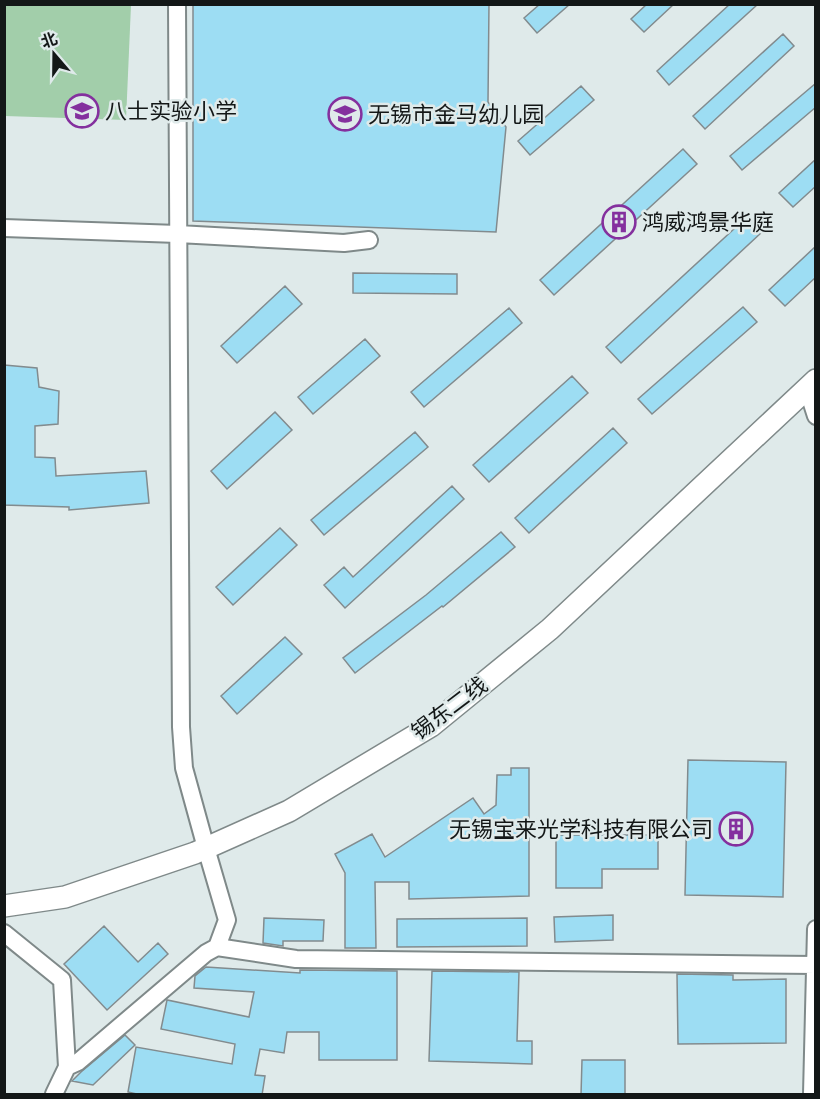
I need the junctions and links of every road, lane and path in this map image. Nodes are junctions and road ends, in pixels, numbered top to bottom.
1 (177, 4) edge
2 (4, 228) edge
3 (178, 234) junction
4 (369, 240) dead end
5 (811, 384) edge
6 (816, 416) edge
7 (206, 848) junction
8 (4, 906) edge
9 (816, 929) edge
10 (4, 933) edge
11 (217, 947) junction
12 (815, 965) edge
13 (67, 1067) junction
14 (54, 1095) edge
15 (812, 1095) edge

1 - 3 street
2 - 3 street
3 - 4 street
3 - 7 street
5 - 6 street
5 - 7 main road, 锡东二线
7 - 8 main road, 锡东二线
7 - 11 street
9 - 12 street
10 - 13 street
11 - 12 street
11 - 13 street
12 - 15 street
13 - 14 street

